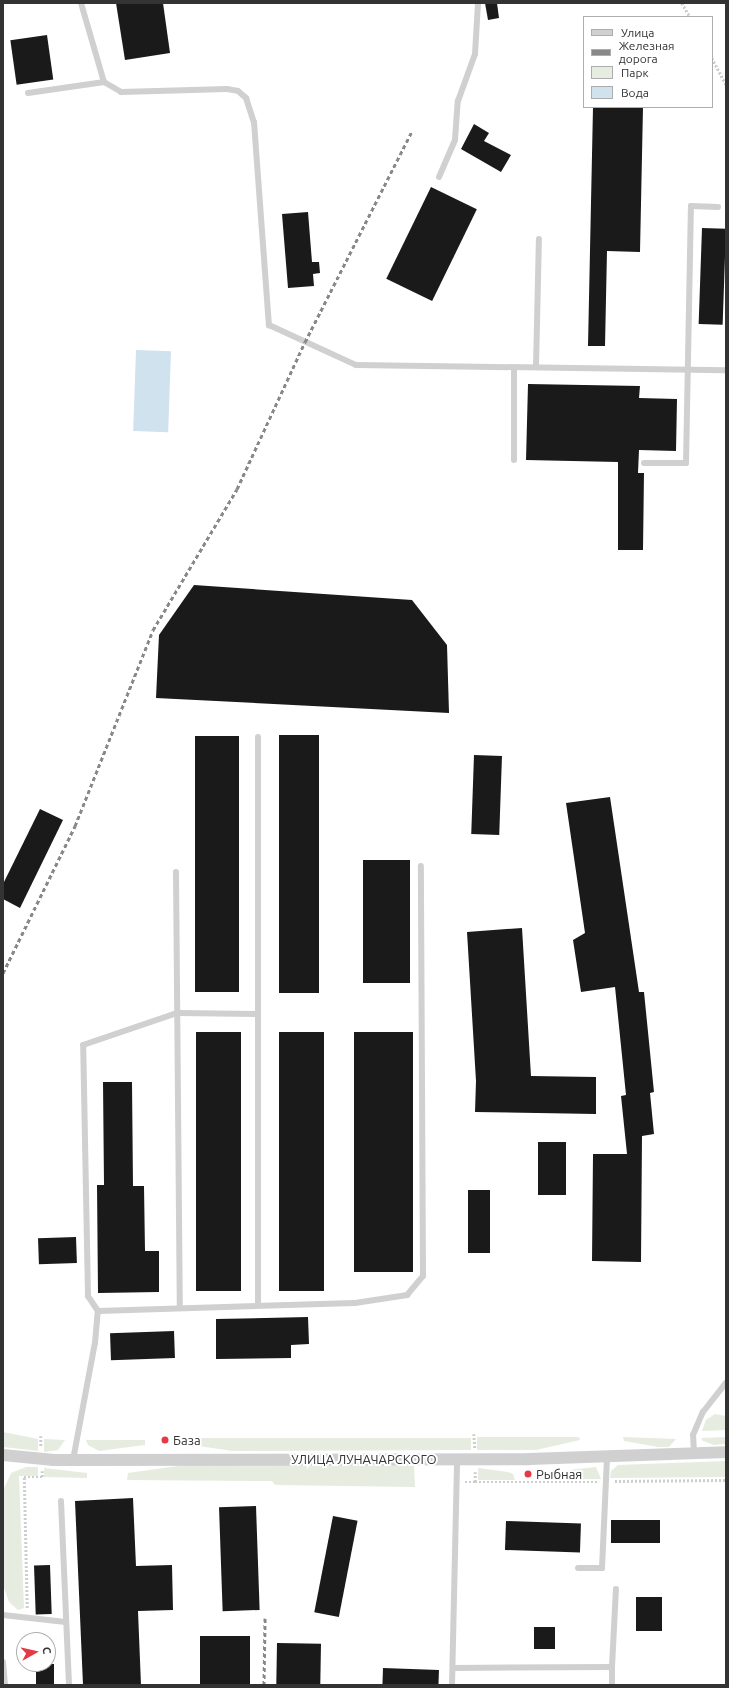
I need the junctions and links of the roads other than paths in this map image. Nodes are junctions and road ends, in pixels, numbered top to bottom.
1 (81, 3) edge
2 (478, 3) edge
3 (104, 82) junction
4 (28, 93) dead end
5 (439, 177) dead end
6 (718, 206) dead end
7 (539, 239) dead end
8 (536, 367) junction
9 (514, 368) junction
10 (689, 368) junction
11 (726, 370) edge
12 (514, 460) dead end
13 (644, 463) dead end
14 (258, 737) dead end
15 (421, 866) dead end
16 (176, 872) dead end
17 (178, 1013) junction
18 (258, 1014) junction
19 (258, 1305) junction
20 (180, 1307) junction
21 (98, 1310) junction
22 (726, 1383) edge
23 (726, 1452) edge
24 (3, 1454) edge
25 (694, 1454) junction
26 (606, 1457) junction
27 (457, 1459) junction
28 (73, 1460) junction
29 (61, 1501) dead end
30 (578, 1568) dead end
31 (616, 1589) dead end
32 (3, 1615) edge
33 (66, 1622) junction
34 (3, 1662) edge
35 (612, 1667) junction
36 (453, 1668) junction
37 (5, 1685) edge
38 (69, 1685) edge
39 (452, 1685) edge
40 (612, 1685) edge

1 - 3 lane
2 - 5 lane
3 - 4 lane
3 - 9 lane
6 - 10 lane
7 - 8 lane
8 - 9 lane
8 - 10 lane
9 - 12 lane
10 - 11 lane
10 - 13 lane
14 - 18 lane
15 - 19 lane
16 - 17 lane
17 - 18 lane
17 - 20 lane
17 - 21 lane
18 - 19 lane
19 - 20 lane
20 - 21 lane
21 - 28 lane
22 - 25 lane
23 - 25 street, УЛИЦА ЛУНАЧАРСКОГО
24 - 28 street, УЛИЦА ЛУНАЧАРСКОГО
25 - 26 street, УЛИЦА ЛУНАЧАРСКОГО
26 - 27 street, УЛИЦА ЛУНАЧАРСКОГО
26 - 30 lane
27 - 28 street, УЛИЦА ЛУНАЧАРСКОГО
27 - 36 lane
29 - 33 lane
31 - 35 lane
32 - 33 lane
33 - 38 lane
34 - 37 lane
35 - 36 lane
35 - 40 lane
36 - 39 lane

